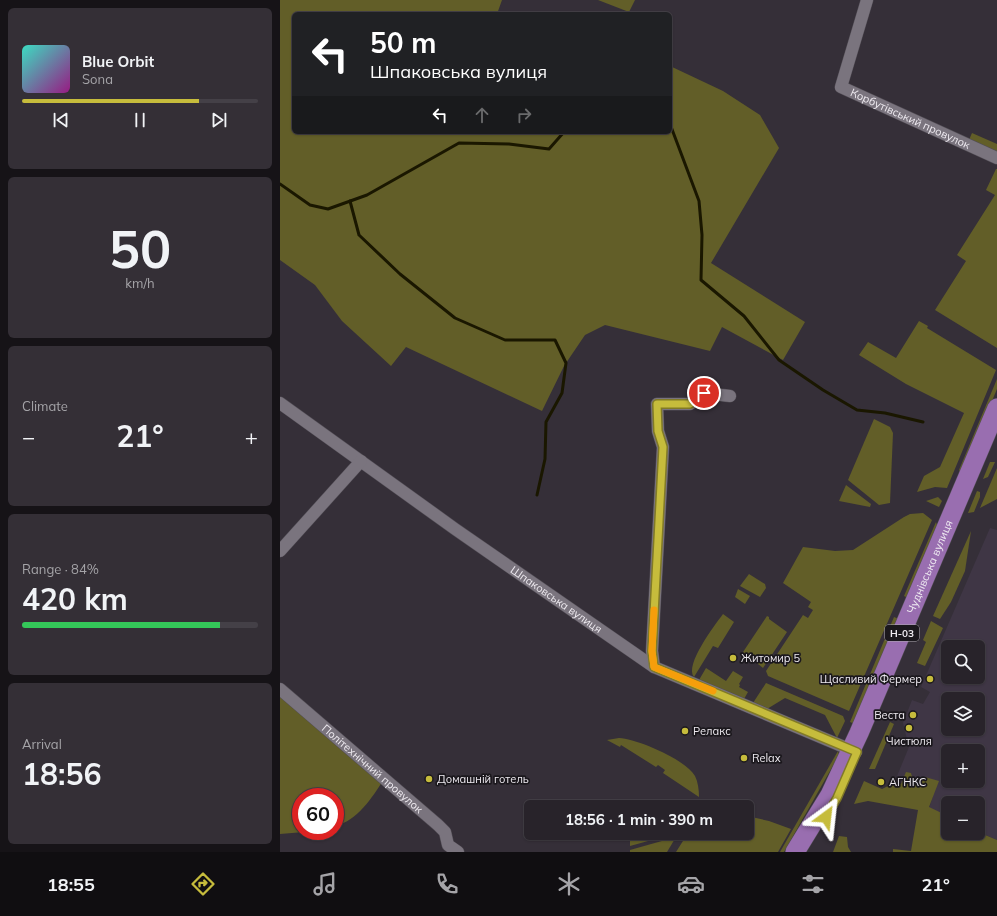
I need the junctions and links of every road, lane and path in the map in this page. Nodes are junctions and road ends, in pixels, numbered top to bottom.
1 (867, 0) edge
2 (997, 158) edge
3 (730, 396) dead end
4 (280, 403) edge
5 (997, 408) edge
6 (997, 425) edge
7 (361, 461) junction
8 (280, 551) edge
9 (654, 667) junction
10 (280, 689) edge
11 (854, 751) junction
12 (458, 852) edge
13 (795, 852) edge
14 (805, 852) edge

1 - 2 street, Корбутівський провулок
3 - 9 street
4 - 7 street, Шпаковська вулиця
5 - 11 main road, Чуднівська вулиця / Н-03
6 - 11 main road, Чуднівська вулиця / Н-03
7 - 8 street
7 - 9 street, Шпаковська вулиця
9 - 11 street, Шпаковська вулиця
10 - 12 street, Політехнічний провулок
11 - 13 main road, Чуднівська вулиця / Н-03
11 - 14 main road, Чуднівська вулиця / Н-03

